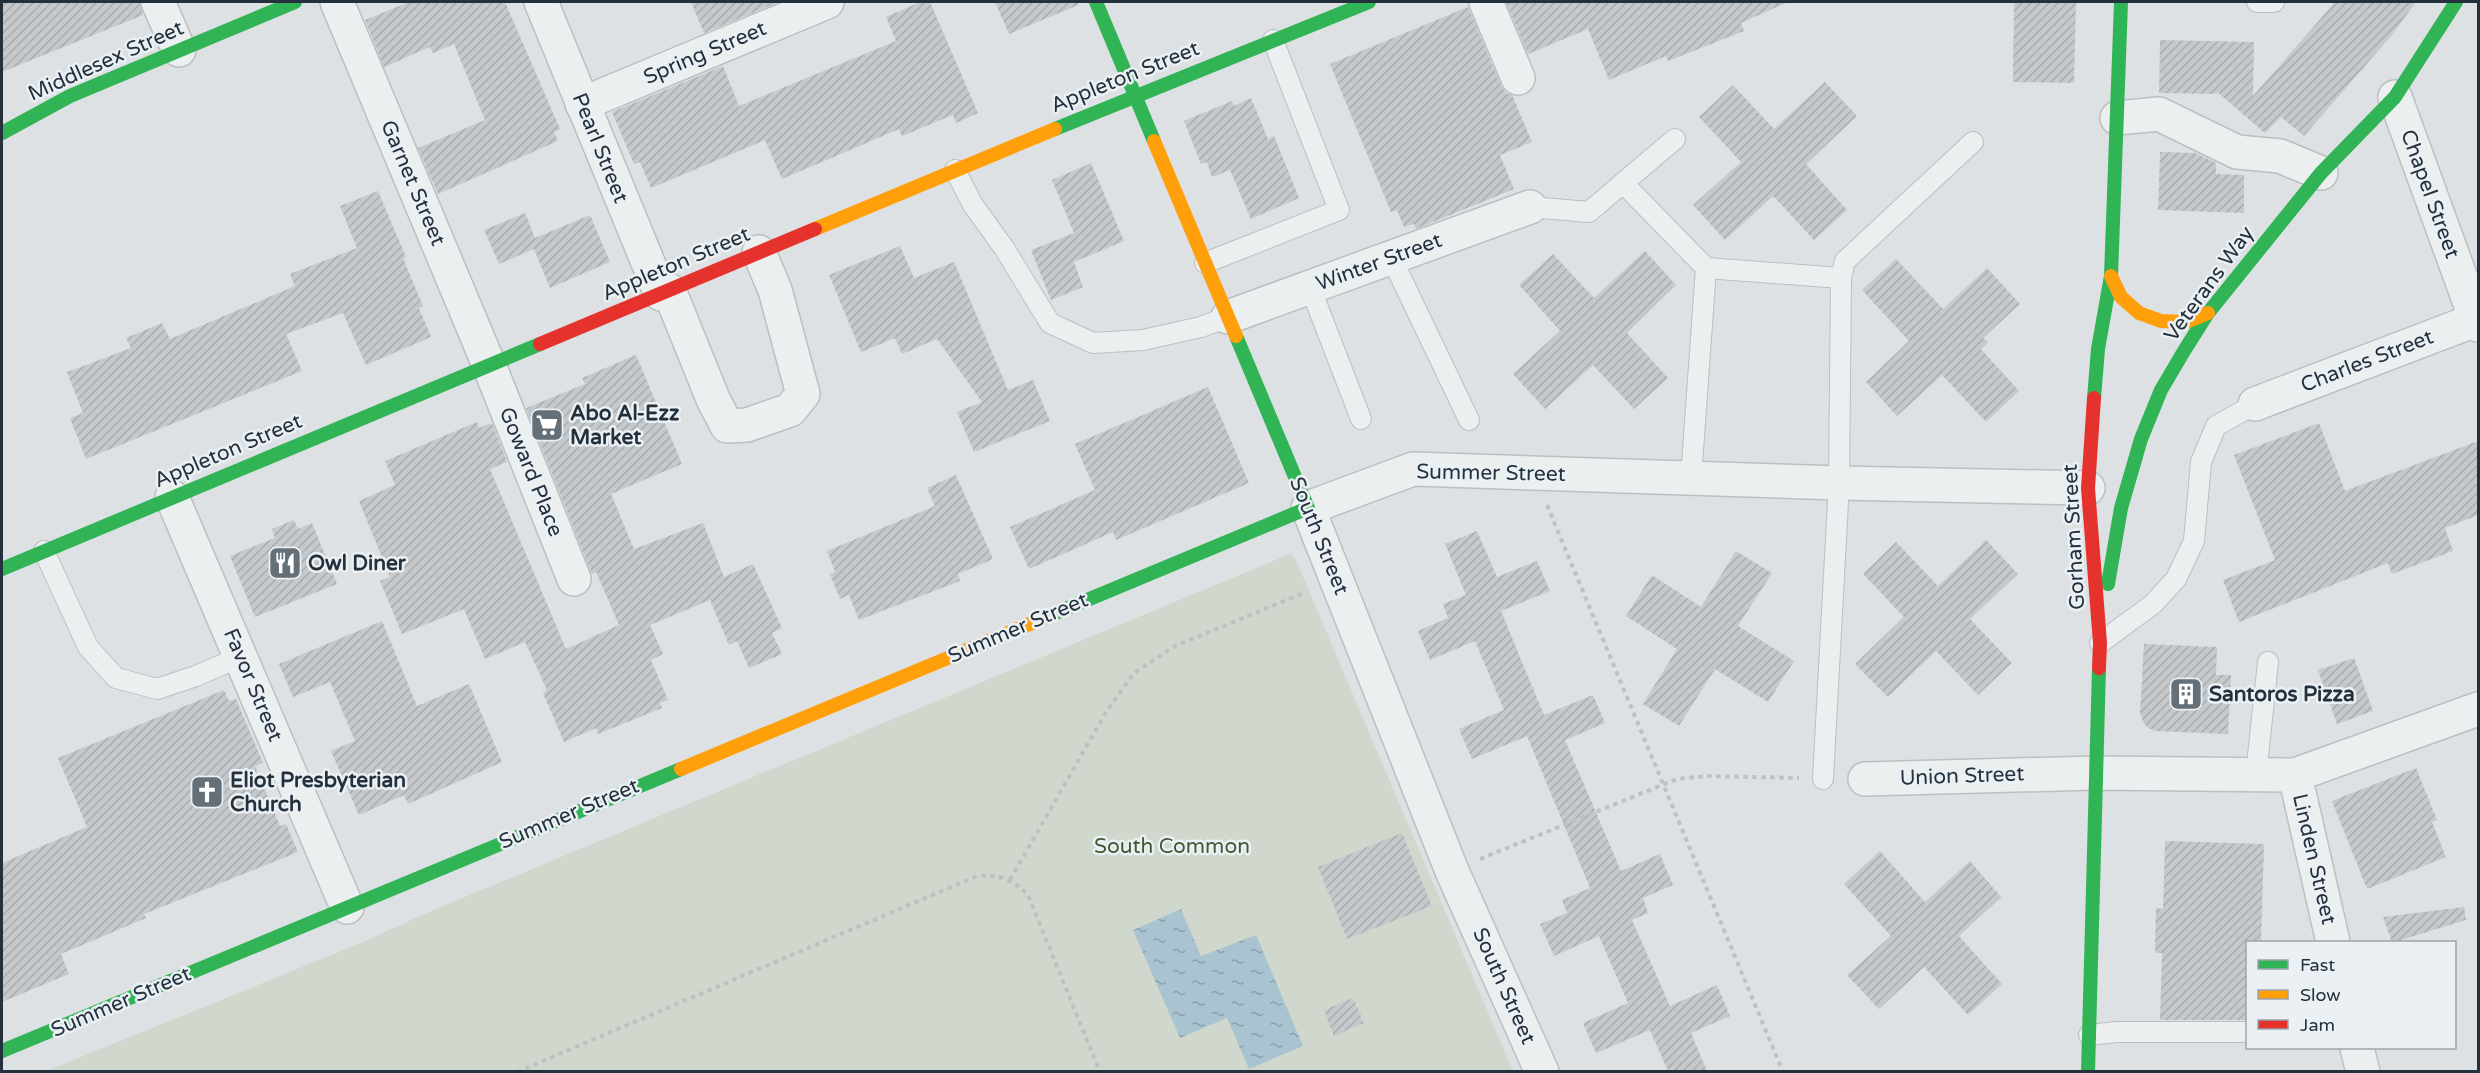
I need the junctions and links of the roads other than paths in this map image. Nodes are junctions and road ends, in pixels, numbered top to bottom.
1 (158, 2) edge
2 (295, 2) edge
3 (337, 2) edge
4 (541, 2) edge
5 (827, 2) edge
6 (1096, 2) edge
7 (1369, 2) edge
8 (1486, 2) edge
9 (2121, 2) edge
10 (2257, 2) edge
11 (2274, 2) edge
12 (2456, 2) edge
13 (1273, 40) junction
14 (179, 50) junction
15 (1518, 78) dead end
16 (1136, 94) junction
17 (2395, 97) junction
18 (582, 104) junction
19 (2117, 118) junction
20 (2, 133) edge
21 (1675, 139) dead end
22 (1973, 142) dead end
23 (955, 170) junction
24 (2321, 173) junction
25 (1623, 183) junction
26 (1530, 207) joint
27 (759, 252) junction
28 (1391, 258) junction
29 (1204, 263) junction
30 (1706, 268) junction
31 (2111, 276) junction
32 (1841, 278) junction
33 (1310, 286) junction
34 (665, 292) junction
35 (2208, 313) junction
36 (1228, 317) junction
37 (2478, 321) edge
38 (489, 365) junction
39 (2255, 404) joint
40 (1361, 419) dead end
41 (1469, 420) dead end
42 (1690, 478) junction
43 (1839, 483) junction
44 (2088, 488) junction
45 (172, 497) junction
46 (1308, 508) junction
47 (44, 551) junction
48 (2, 568) edge
49 (574, 579) dead end
50 (2100, 643) junction
51 (240, 657) junction
52 (2268, 662) dead end
53 (2478, 709) edge
54 (2095, 773) junction
55 (2256, 775) junction
56 (2295, 775) junction
57 (1823, 779) road end
58 (1865, 779) dead end
59 (347, 907) junction
60 (2333, 941) edge
61 (2246, 1032) edge
62 (2089, 1035) junction
63 (2357, 1049) edge
64 (2, 1052) edge
65 (1542, 1071) edge
66 (2088, 1071) edge
67 (2362, 1071) edge

1 - 14 street
2 - 14 main road, Middlesex Street
3 - 38 street, Garnet Street
4 - 18 street, Pearl Street
5 - 18 street, Spring Street
6 - 16 main road, South Street
7 - 13 main road, Appleton Street
8 - 15 street
9 - 19 main road, Gorham Street
10 - 11 lane
12 - 17 main road, Veterans Way
13 - 16 main road, Appleton Street
13 - 29 lane
14 - 20 main road, Middlesex Street
16 - 23 main road, Appleton Street
16 - 29 main road, South Street
17 - 24 main road, Veterans Way
17 - 37 street, Chapel Street
18 - 34 street, Pearl Street
19 - 24 street
19 - 31 main road, Gorham Street
21 - 25 lane
22 - 32 lane
23 - 27 main road, Appleton Street
23 - 36 lane
24 - 35 main road, Veterans Way
25 - 26 lane
25 - 30 lane
26 - 28 street, Winter Street
27 - 34 main road, Appleton Street
27 - 34 street, Pearl Street
28 - 33 street, Winter Street
28 - 41 lane
29 - 36 main road, South Street
30 - 32 lane
30 - 42 lane
31 - 35 main road
31 - 44 main road, Gorham Street
32 - 43 lane
33 - 36 street, Winter Street
33 - 40 lane
34 - 38 main road, Appleton Street
35 - 50 main road, Veterans Way
36 - 46 main road, South Street
37 - 39 street, Charles Street
38 - 45 main road, Appleton Street
38 - 49 street, Goward Place
39 - 50 lane
42 - 43 street, Summer Street
42 - 46 street, Summer Street
43 - 44 street, Summer Street
43 - 57 lane
44 - 50 main road, Gorham Street
45 - 47 main road, Appleton Street
45 - 51 street, Favor Street
46 - 59 main road, Summer Street
46 - 65 street, South Street
47 - 48 main road, Appleton Street
47 - 51 lane
50 - 54 main road, Gorham Street
51 - 59 street, Favor Street
52 - 55 lane
53 - 56 street, Union Street
54 - 55 street, Union Street
54 - 58 street, Union Street
54 - 62 main road, Gorham Street
55 - 56 street, Union Street
56 - 60 street, Linden Street
59 - 64 main road, Summer Street
61 - 62 lane
62 - 66 main road, Gorham Street
63 - 67 street

